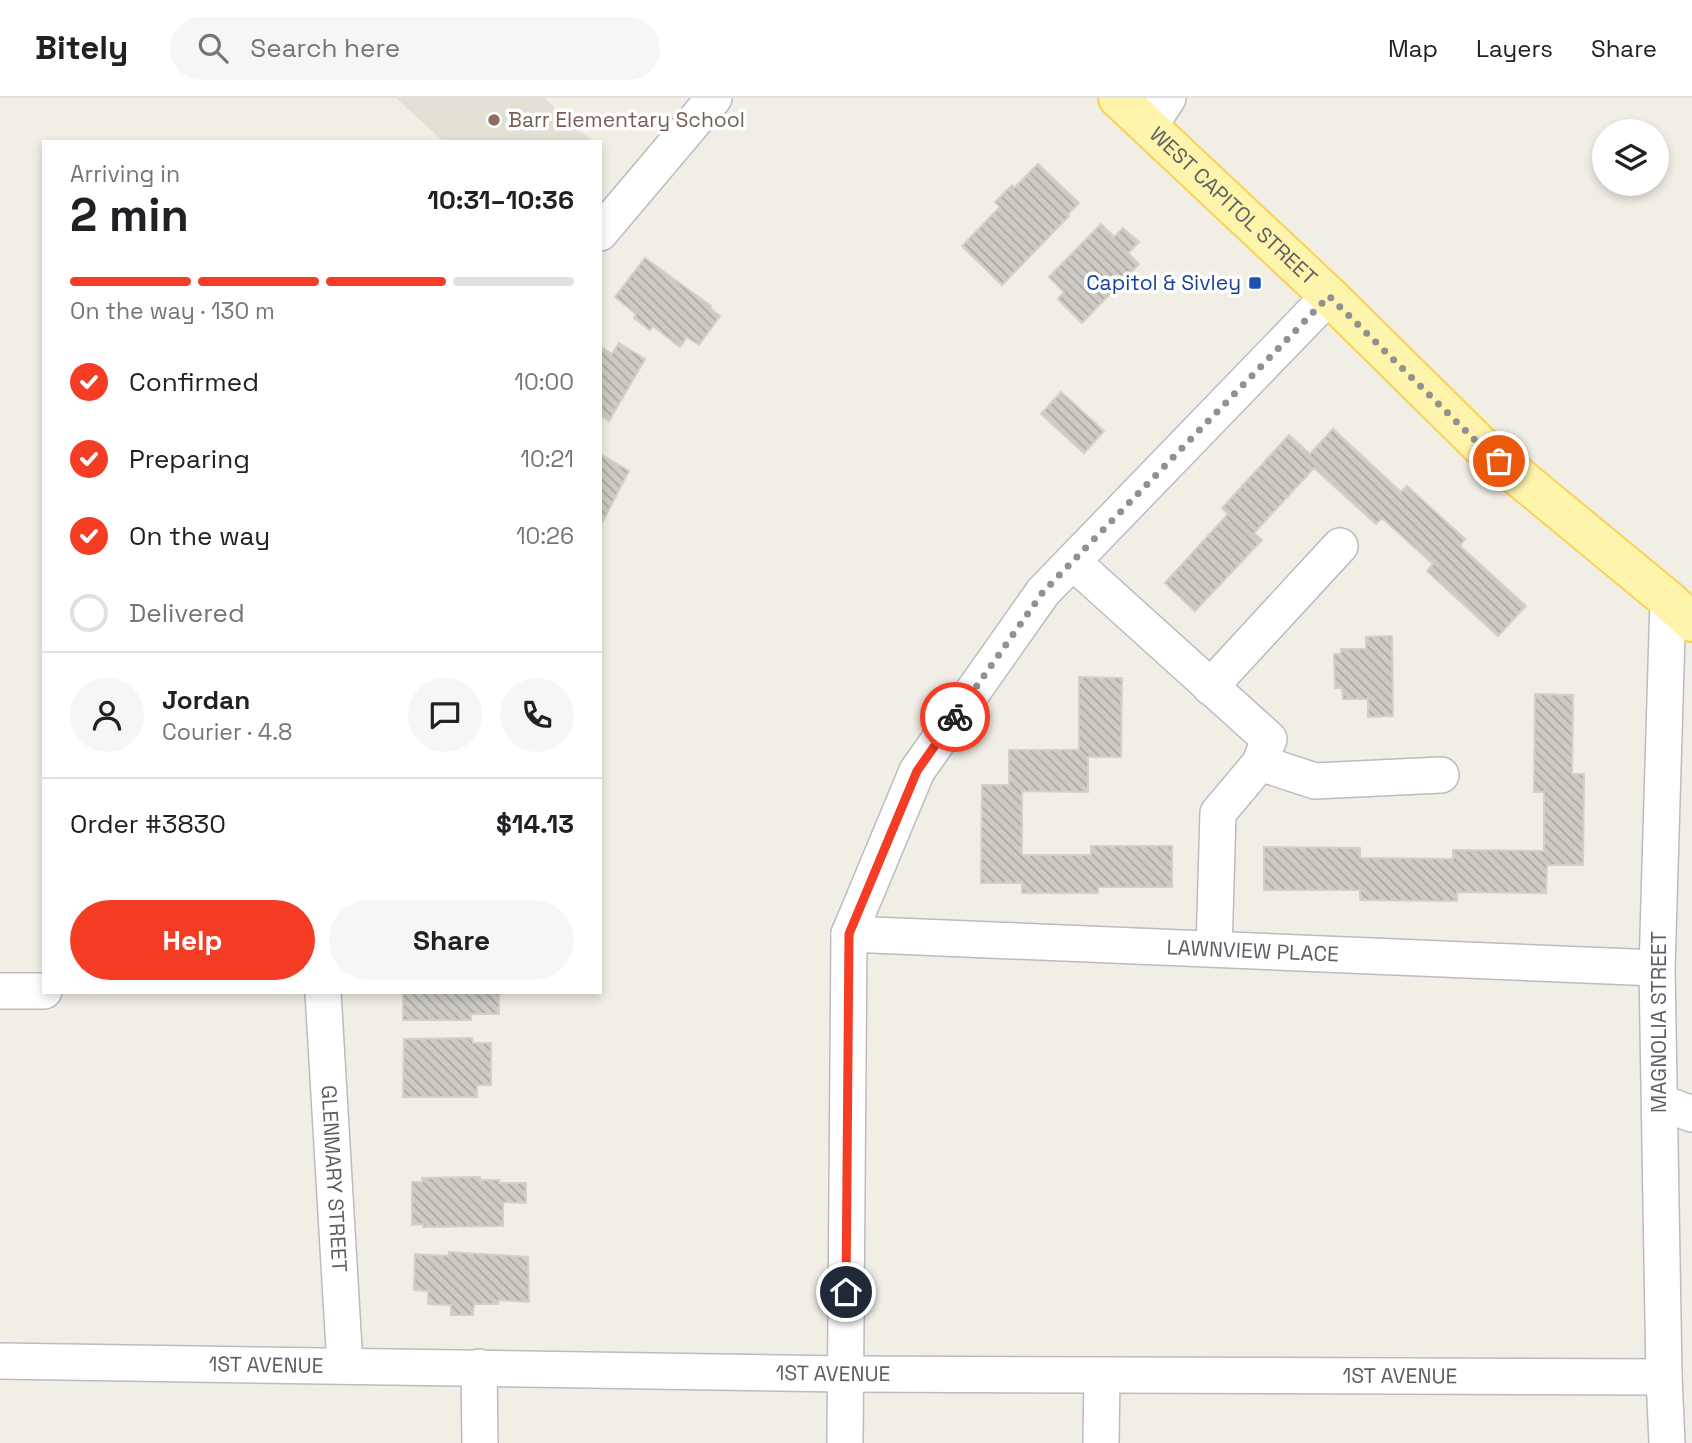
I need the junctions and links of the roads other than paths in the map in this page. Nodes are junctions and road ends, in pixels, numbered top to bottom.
1 (714, 98) edge
2 (1118, 98) edge
3 (1159, 112) edge
4 (602, 231) edge
5 (1329, 296) junction
6 (1340, 546) dead end
7 (1073, 562) junction
8 (1680, 611) edge
9 (1210, 687) junction
10 (1260, 763) junction
11 (1441, 775) dead end
12 (1677, 829) edge
13 (849, 934) junction
14 (1214, 949) junction
15 (1657, 968) junction
16 (0, 991) edge
17 (42, 991) edge
18 (323, 994) edge
19 (1660, 1102) junction
20 (1692, 1114) edge
21 (0, 1361) edge
22 (345, 1366) junction
23 (480, 1367) junction
24 (845, 1374) junction
25 (1102, 1376) junction
26 (1664, 1377) junction
27 (480, 1443) edge
28 (845, 1443) edge
29 (1101, 1443) edge
30 (1667, 1443) edge

1 - 4 street
2 - 3 main road, WEST CAPITOL STREET
3 - 5 main road, WEST CAPITOL STREET
5 - 7 street
5 - 8 main road, WEST CAPITOL STREET
6 - 9 street
7 - 9 street
7 - 13 street
8 - 12 street, MAGNOLIA STREET
9 - 10 street
10 - 11 street
10 - 14 street
12 - 15 street, MAGNOLIA STREET
13 - 14 street, LAWNVIEW PLACE
13 - 24 street
14 - 15 street, LAWNVIEW PLACE
15 - 19 street, MAGNOLIA STREET
16 - 17 street
18 - 22 street, GLENMARY STREET
19 - 20 street
19 - 26 street, MAGNOLIA STREET
21 - 22 street, 1ST AVENUE
22 - 23 street, 1ST AVENUE
23 - 24 street, 1ST AVENUE
23 - 27 street
24 - 25 street, 1ST AVENUE
24 - 28 street
25 - 26 street, 1ST AVENUE
25 - 29 street
26 - 30 street, MAGNOLIA STREET

